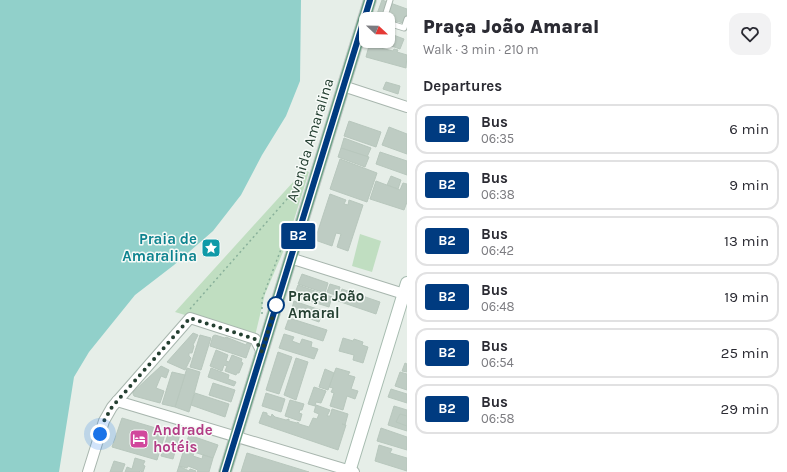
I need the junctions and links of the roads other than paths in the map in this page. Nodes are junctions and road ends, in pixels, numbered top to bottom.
1 (370, 0) edge
2 (390, 0) edge
3 (367, 12) edge
4 (386, 12) edge
5 (407, 19) edge
6 (395, 25) edge
7 (359, 41) edge
8 (343, 86) junction
9 (407, 107) edge
10 (290, 258) junction
11 (405, 288) edge
12 (262, 352) junction
13 (117, 400) junction
14 (236, 436) junction
15 (88, 472) edge
16 (225, 472) edge
17 (351, 472) edge

1 - 3 main road, Avenida Amaralina
2 - 4 lane
5 - 6 lane
7 - 8 main road, Avenida Amaralina
8 - 9 street
8 - 10 main road, Avenida Amaralina
10 - 11 street
10 - 12 main road, Avenida Amaralina
11 - 17 street
12 - 13 street
12 - 14 main road, Avenida Amaralina
13 - 14 street
13 - 15 street
14 - 16 main road, Avenida Amaralina
14 - 17 street

